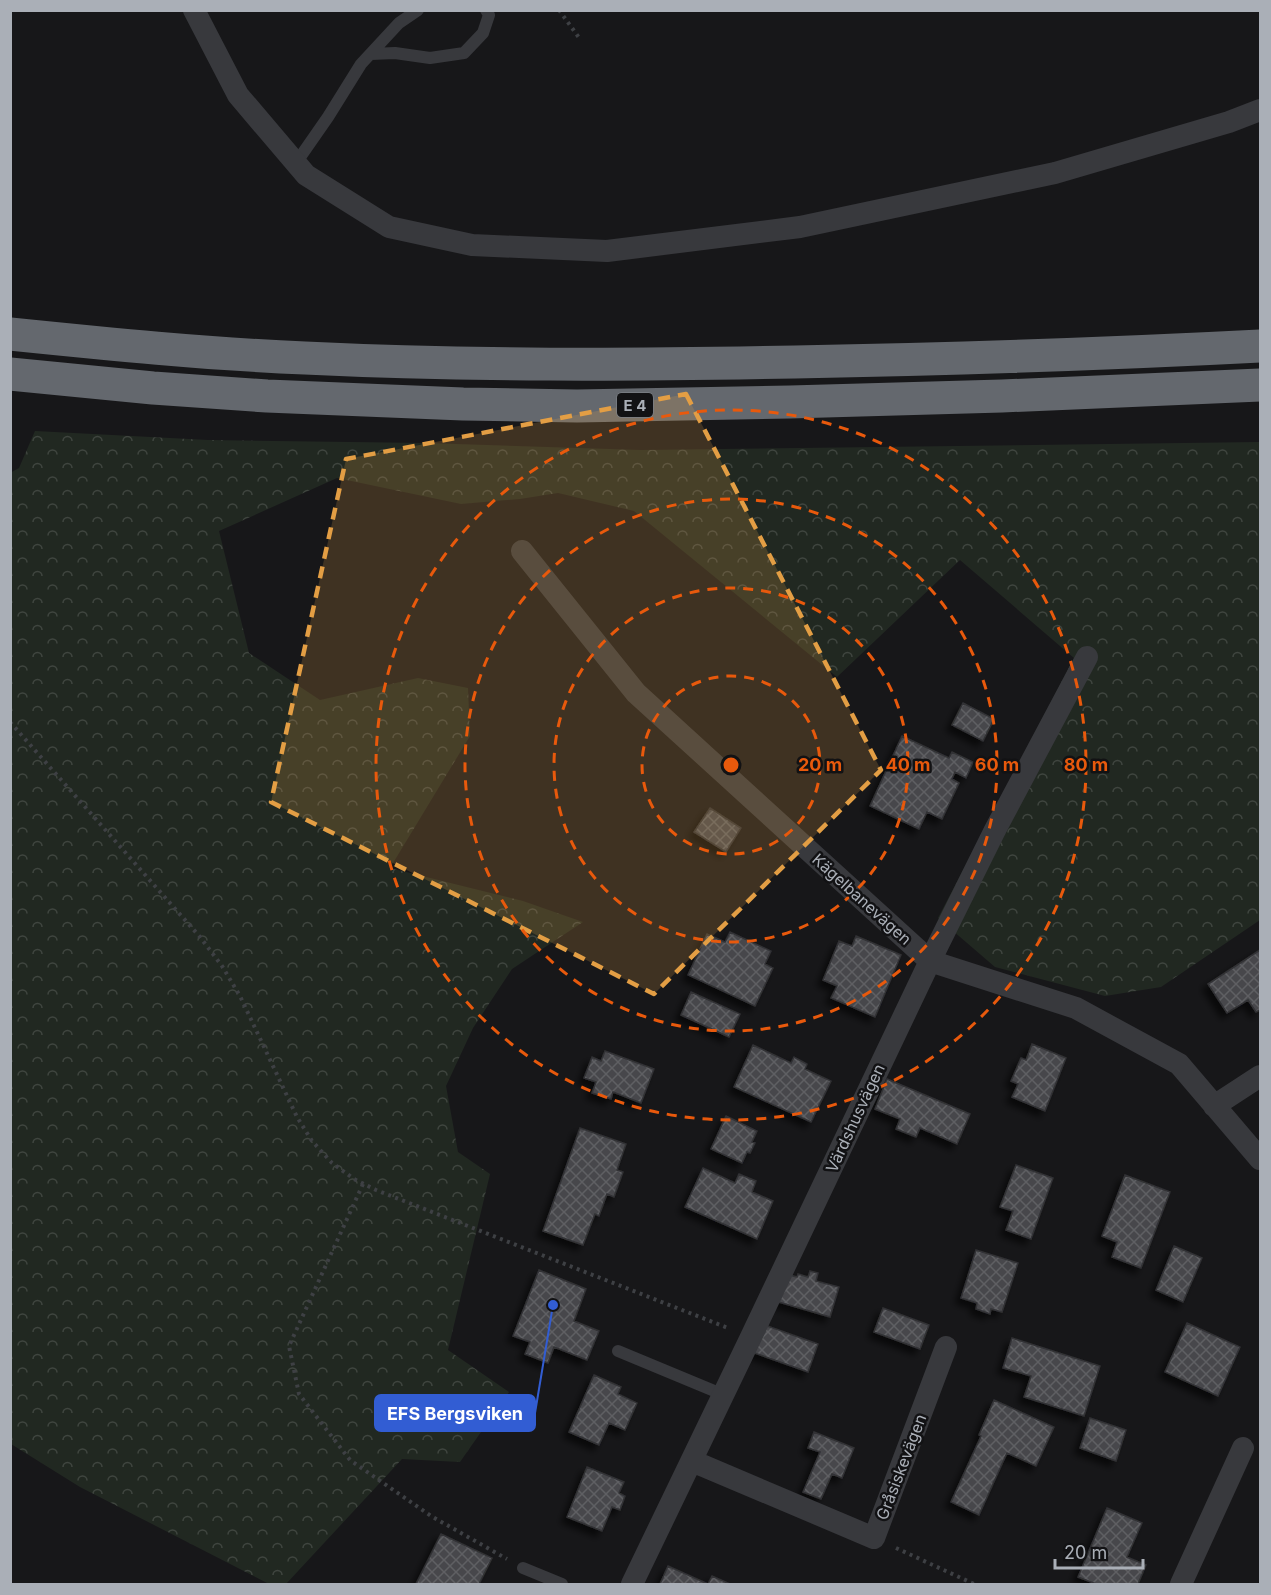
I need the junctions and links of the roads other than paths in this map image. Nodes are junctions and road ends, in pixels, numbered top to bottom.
1 (194, 10) edge
2 (418, 10) edge
3 (486, 10) edge
4 (371, 54) junction
5 (1260, 110) edge
6 (296, 163) junction
7 (10, 334) edge
8 (1260, 346) edge
9 (10, 374) edge
10 (1260, 385) edge
11 (522, 551) dead end
12 (1087, 657) dead end
13 (930, 961) junction
14 (1260, 1076) edge
15 (1214, 1106) junction
16 (1260, 1159) edge
17 (946, 1347) dead end
18 (618, 1351) dead end
19 (724, 1395) junction
20 (1243, 1448) dead end
21 (692, 1461) junction
22 (523, 1568) road end
23 (562, 1584) edge
24 (632, 1584) edge
25 (1181, 1584) edge

1 - 6 street
2 - 4 lane
3 - 4 lane
4 - 6 lane
5 - 6 street
7 - 8 highway
9 - 10 highway, E 4
11 - 13 street, Kägelbanevägen
12 - 13 street, Värdshusvägen
13 - 15 street, Kägelbanevägen
13 - 19 street, Värdshusvägen
14 - 15 street
15 - 16 street, Kägelbanevägen
17 - 21 street, Gråsiskevägen
18 - 19 lane
19 - 21 street, Värdshusvägen
20 - 25 street
21 - 24 street, Värdshusvägen
22 - 23 lane

